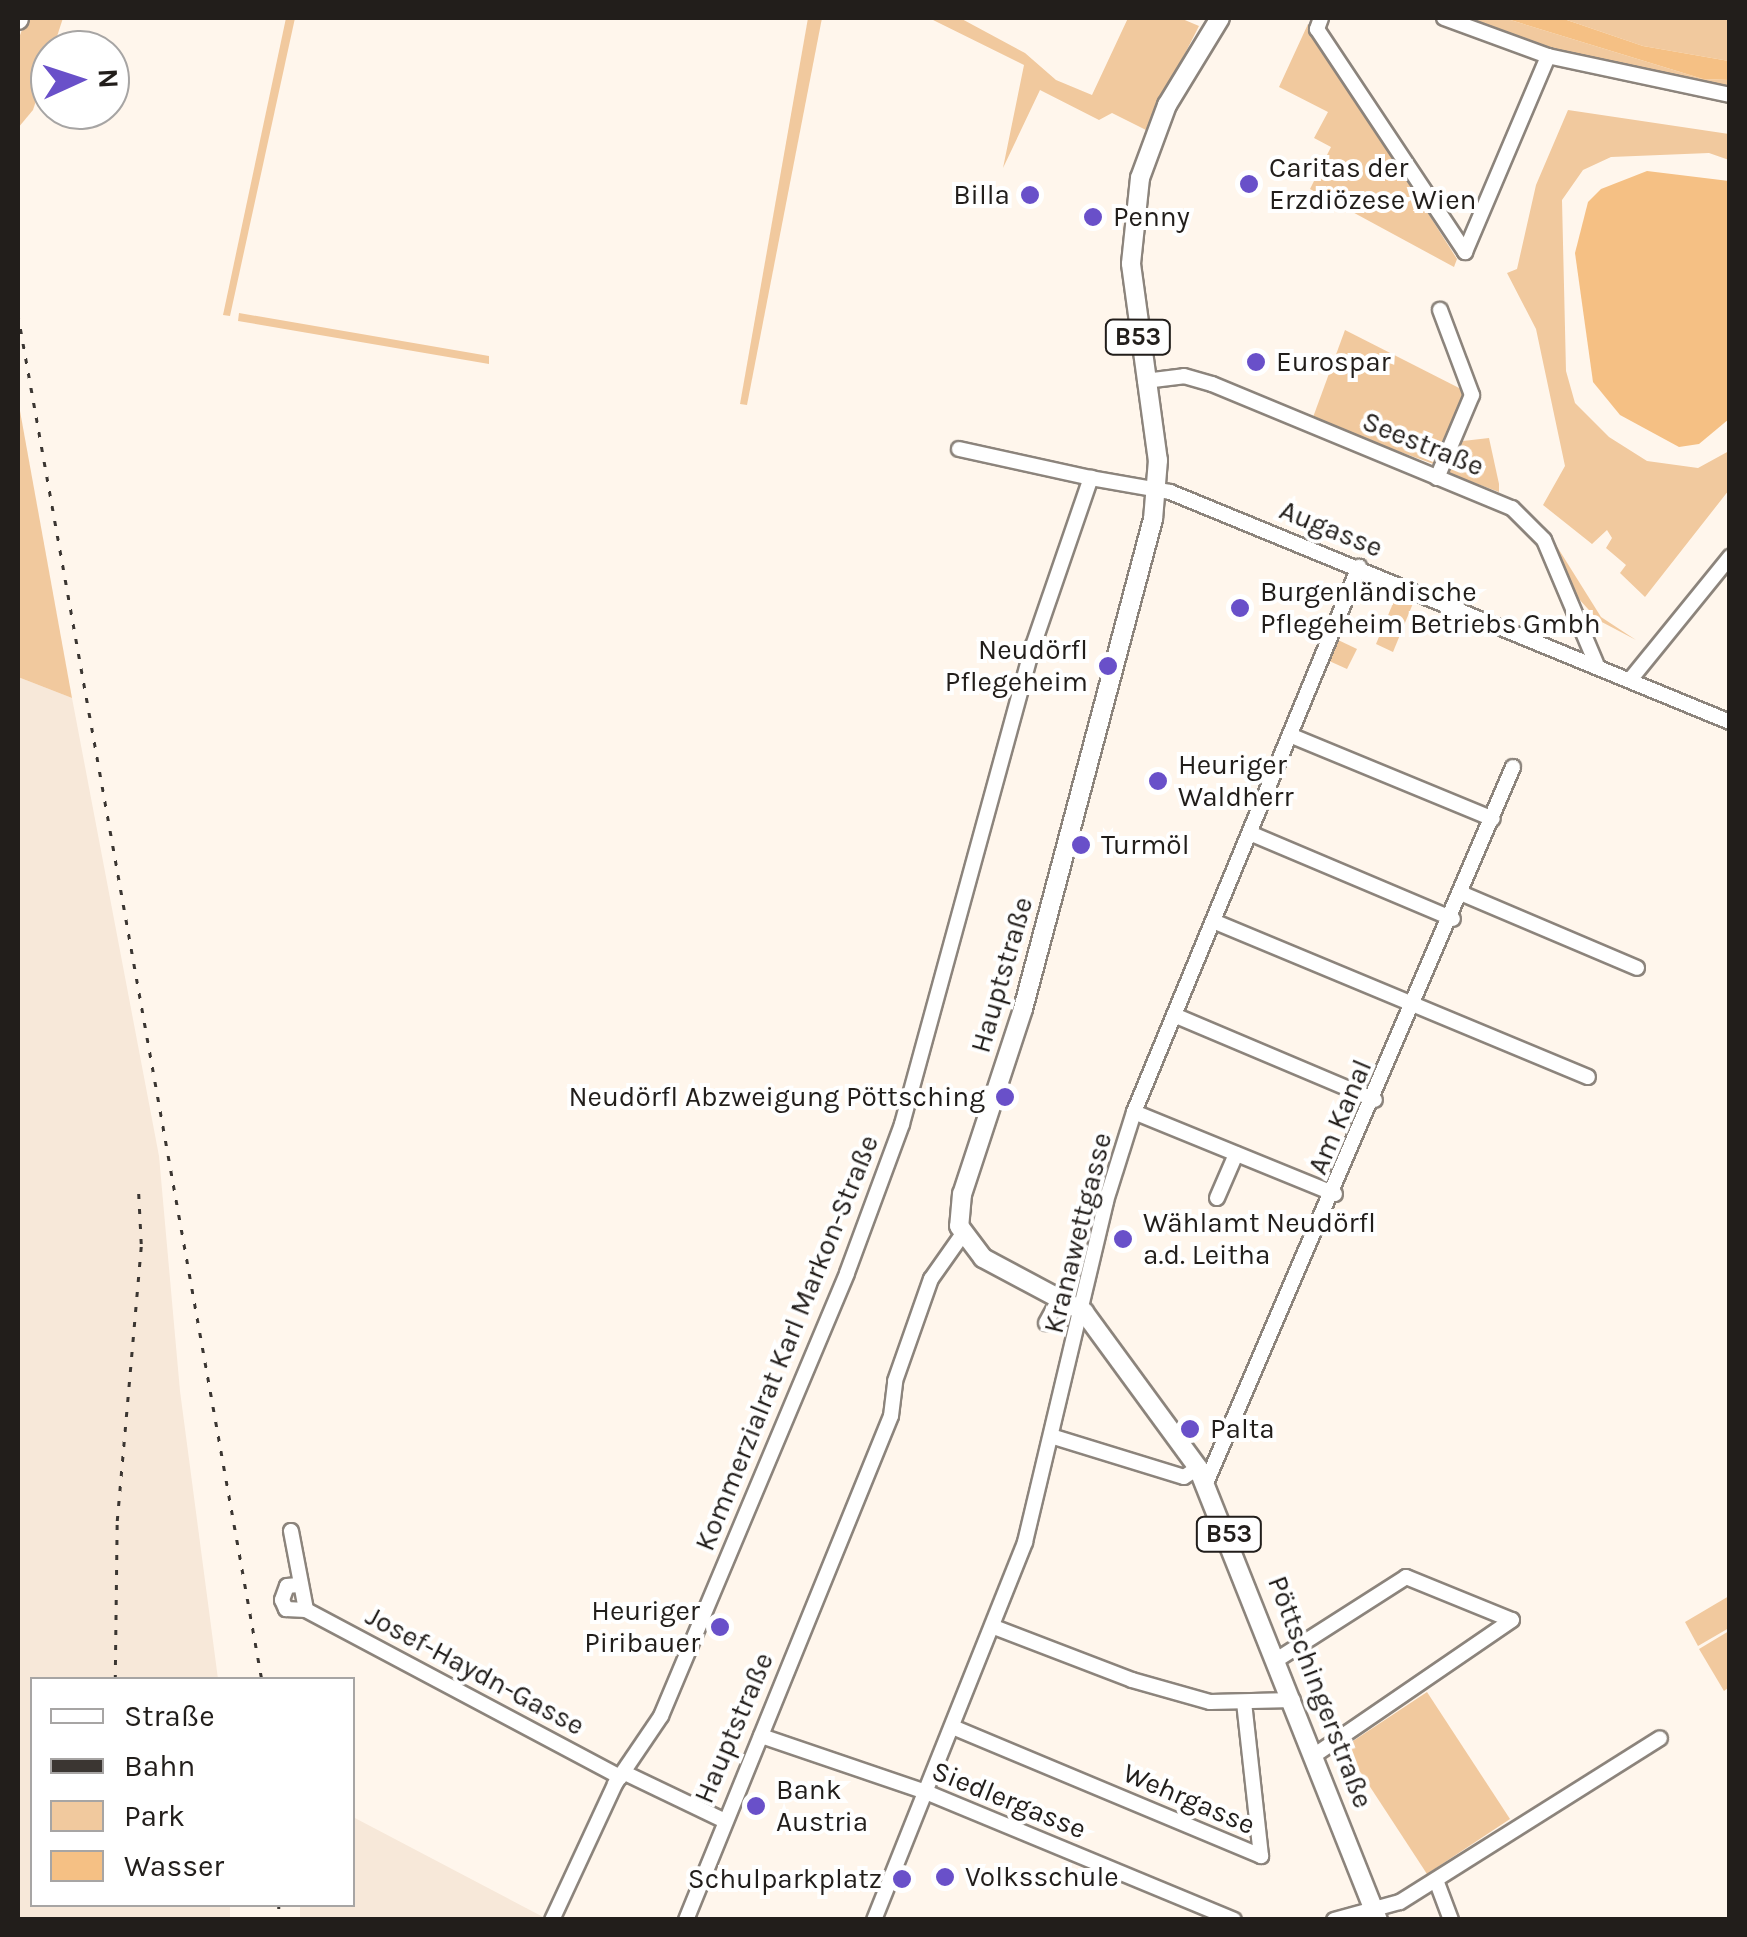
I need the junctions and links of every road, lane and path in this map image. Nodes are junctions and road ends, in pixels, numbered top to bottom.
1 (1220, 18) edge
2 (1322, 18) edge
3 (1444, 18) edge
4 (1548, 56) junction
5 (1730, 96) edge
6 (1440, 310) dead end
7 (1145, 381) junction
8 (959, 449) dead end
9 (1092, 478) junction
10 (1437, 478) junction
11 (1157, 490) junction
12 (1730, 557) edge
13 (1359, 567) junction
14 (1596, 662) junction
15 (1630, 680) junction
16 (1730, 722) edge
17 (1292, 736) junction
18 (1513, 767) dead end
19 (1493, 819) junction
20 (1252, 834) junction
21 (1463, 894) junction
22 (1453, 918) junction
23 (1213, 921) junction
24 (1637, 968) dead end
25 (1415, 1004) junction
26 (1174, 1015) junction
27 (1588, 1077) dead end
28 (1375, 1100) junction
29 (1134, 1112) junction
30 (1236, 1154) junction
31 (1335, 1194) junction
32 (1217, 1198) dead end
33 (962, 1236) junction
34 (1062, 1296) junction
35 (1084, 1312) junction
36 (1046, 1323) dead end
37 (1054, 1437) junction
38 (1202, 1476) junction
39 (291, 1531) dead end
40 (994, 1627) junction
41 (1278, 1659) junction
42 (1293, 1700) junction
43 (1244, 1704) junction
44 (955, 1728) junction
45 (761, 1736) junction
46 (1660, 1738) dead end
47 (1314, 1755) junction
48 (624, 1776) junction
49 (928, 1793) junction
50 (725, 1821) junction
51 (1436, 1880) junction
52 (1377, 1916) edge
53 (552, 1920) edge
54 (686, 1920) edge
55 (874, 1920) edge
56 (1234, 1920) edge
57 (1334, 1920) edge
58 (1452, 1920) edge

1 - 7 main road, Hauptstraße / B53
2 - 4 street
3 - 4 street
4 - 5 street
6 - 10 street
7 - 10 street, Seestraße
7 - 11 main road, Hauptstraße / B53
8 - 9 street
9 - 11 street
9 - 48 street, Kommerzialrat Karl Markon-Straße
10 - 14 street, Seestraße
11 - 13 street, Augasse
11 - 33 main road, Hauptstraße / B53
12 - 15 street
13 - 14 street, Augasse
13 - 17 street, Kranawettgasse
14 - 15 street, Augasse
15 - 16 street, Augasse
17 - 19 street
17 - 20 street, Kranawettgasse
18 - 19 street, Am Kanal
19 - 21 street, Am Kanal
20 - 22 street
20 - 23 street, Kranawettgasse
21 - 22 street, Am Kanal
21 - 24 street
22 - 25 street, Am Kanal
23 - 25 street
23 - 26 street, Kranawettgasse
25 - 27 street
25 - 28 street, Am Kanal
26 - 28 street
26 - 29 street, Kranawettgasse
28 - 31 street, Am Kanal
29 - 30 street
29 - 35 street, Kranawettgasse
30 - 31 street
30 - 32 street
31 - 38 street, Am Kanal
33 - 34 main road, Pöttschingerstraße / B53
33 - 45 street, Hauptstraße
34 - 35 main road, Pöttschingerstraße / B53
34 - 36 street
35 - 37 street, Kranawettgasse
35 - 38 main road, Pöttschingerstraße / B53
37 - 38 street
37 - 40 street, Kranawettgasse
38 - 41 main road, Pöttschingerstraße / B53
39 - 48 street, Josef-Haydn-Gasse
40 - 43 street
40 - 44 street, Kranawettgasse
41 - 42 main road, Pöttschingerstraße / B53
41 - 47 street
42 - 43 street
42 - 47 main road, Pöttschingerstraße / B53
43 - 44 street, Wehrgasse
44 - 49 street, Kranawettgasse
45 - 49 street, Siedlergasse
45 - 50 street, Hauptstraße
46 - 51 street
47 - 52 main road, Pöttschingerstraße / B53
48 - 50 street, Josef-Haydn-Gasse
48 - 53 street, Kommerzialrat Karl Markon-Straße
49 - 55 street, Kranawettgasse
49 - 56 street, Siedlergasse
50 - 54 street, Hauptstraße
51 - 52 street
51 - 58 street
52 - 57 street

